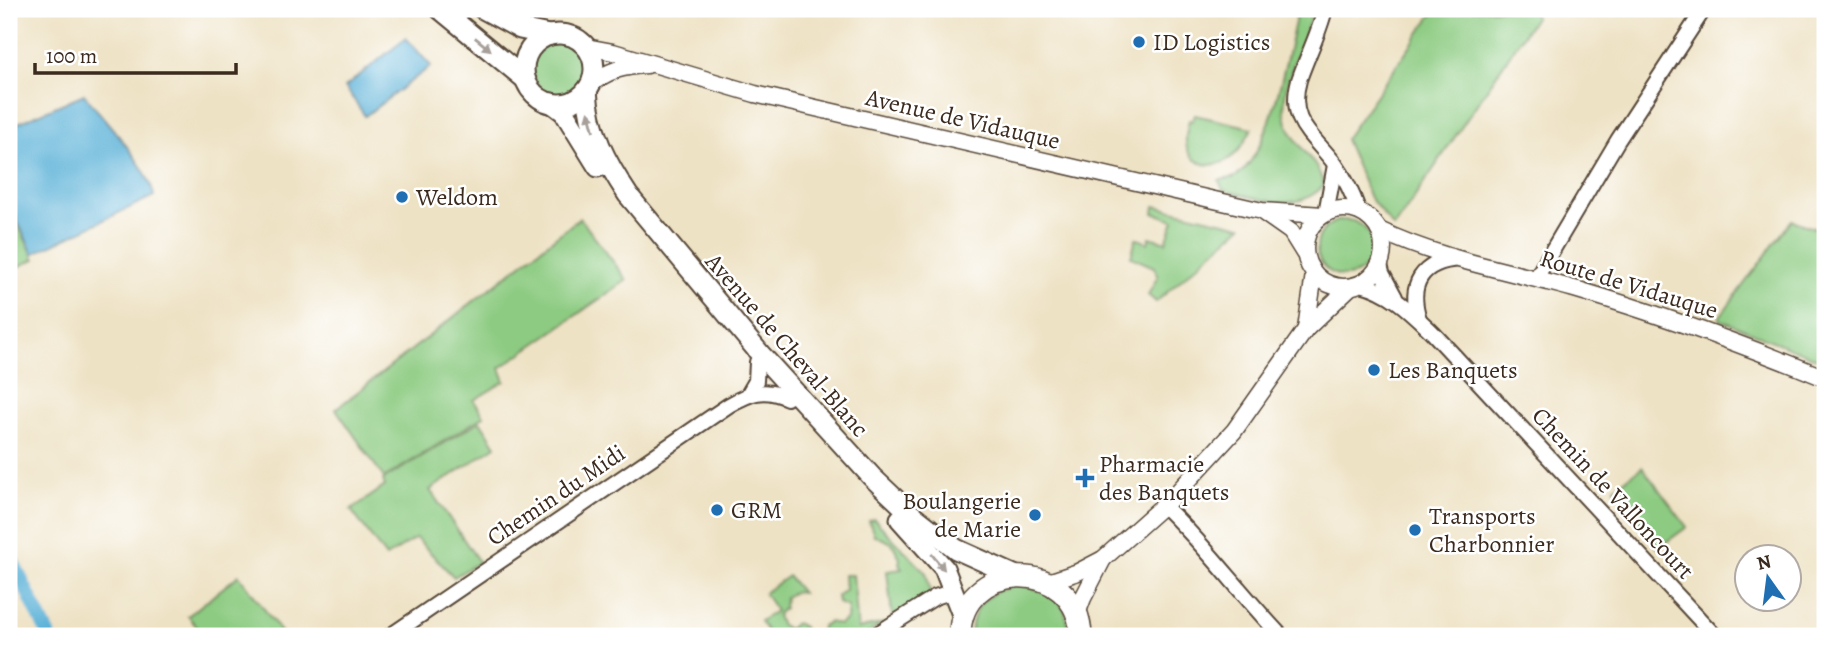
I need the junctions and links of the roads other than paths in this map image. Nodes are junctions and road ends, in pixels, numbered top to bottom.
1 (440, 9) edge
2 (483, 9) edge
3 (1325, 9) edge
4 (1704, 9) edge
5 (549, 35) junction
6 (586, 47) junction
7 (656, 65) junction
8 (525, 79) junction
9 (589, 87) junction
10 (552, 103) junction
11 (1335, 164) junction
12 (1262, 211) junction
13 (1359, 212) junction
14 (1325, 214) junction
15 (1379, 230) junction
16 (1415, 246) junction
17 (1305, 254) junction
18 (1463, 259) junction
19 (1381, 262) junction
20 (1314, 274) junction
21 (1536, 278) junction
22 (1355, 286) junction
23 (1396, 299) junction
24 (1420, 320) junction
25 (1306, 328) junction
26 (757, 362) junction
27 (1825, 378) edge
28 (749, 393) junction
29 (787, 397) junction
30 (1164, 506) junction
31 (1103, 559) junction
32 (1016, 576) junction
33 (1048, 582) junction
34 (954, 591) junction
35 (1077, 614) junction
36 (962, 627) edge
37 (390, 636) edge
38 (874, 636) edge
39 (1081, 636) edge
40 (1281, 636) edge
41 (1715, 636) edge

1 -> 8 main road
2 - 5 main road
3 - 11 street
4 - 21 street
5 - 6 main road
5 - 8 main road
6 - 7 street, Avenue de Vidauque
6 - 9 main road
7 - 9 street, Avenue de Vidauque
7 - 12 street, Avenue de Vidauque
8 - 10 main road
9 - 10 main road
32 -> 9 main road, Avenue de Cheval-Blanc
10 - 26 main road, Avenue de Cheval-Blanc
11 - 13 street
11 - 14 street
12 - 14 street, Avenue de Vidauque
12 - 17 street, Avenue de Vidauque
13 - 14 street
13 - 15 street
14 - 17 street
15 - 16 street, Route de Vidauque
15 - 19 street
16 - 18 street, Route de Vidauque
16 - 19 street
17 - 20 street
18 - 21 street, Route de Vidauque
18 - 24 street
19 - 22 street
19 - 23 street, Chemin de Valloncourt
20 - 22 street
20 - 25 street
21 - 27 street, Route de Vidauque
22 - 23 street, Chemin de Valloncourt
22 - 25 street
23 - 24 street, Chemin de Valloncourt
24 - 41 street, Chemin de Valloncourt
25 - 30 street
26 - 28 street
26 - 29 main road, Avenue de Cheval-Blanc
28 - 29 street
28 - 37 street, Chemin du Midi
29 -> 34 main road, Avenue de Cheval-Blanc
30 - 31 street
30 - 40 street
31 - 33 street
31 - 35 street
32 - 33 main road
32 - 36 main road
33 - 35 main road
34 - 36 main road, Avenue de Cheval-Blanc
34 - 38 street
35 - 39 main road

